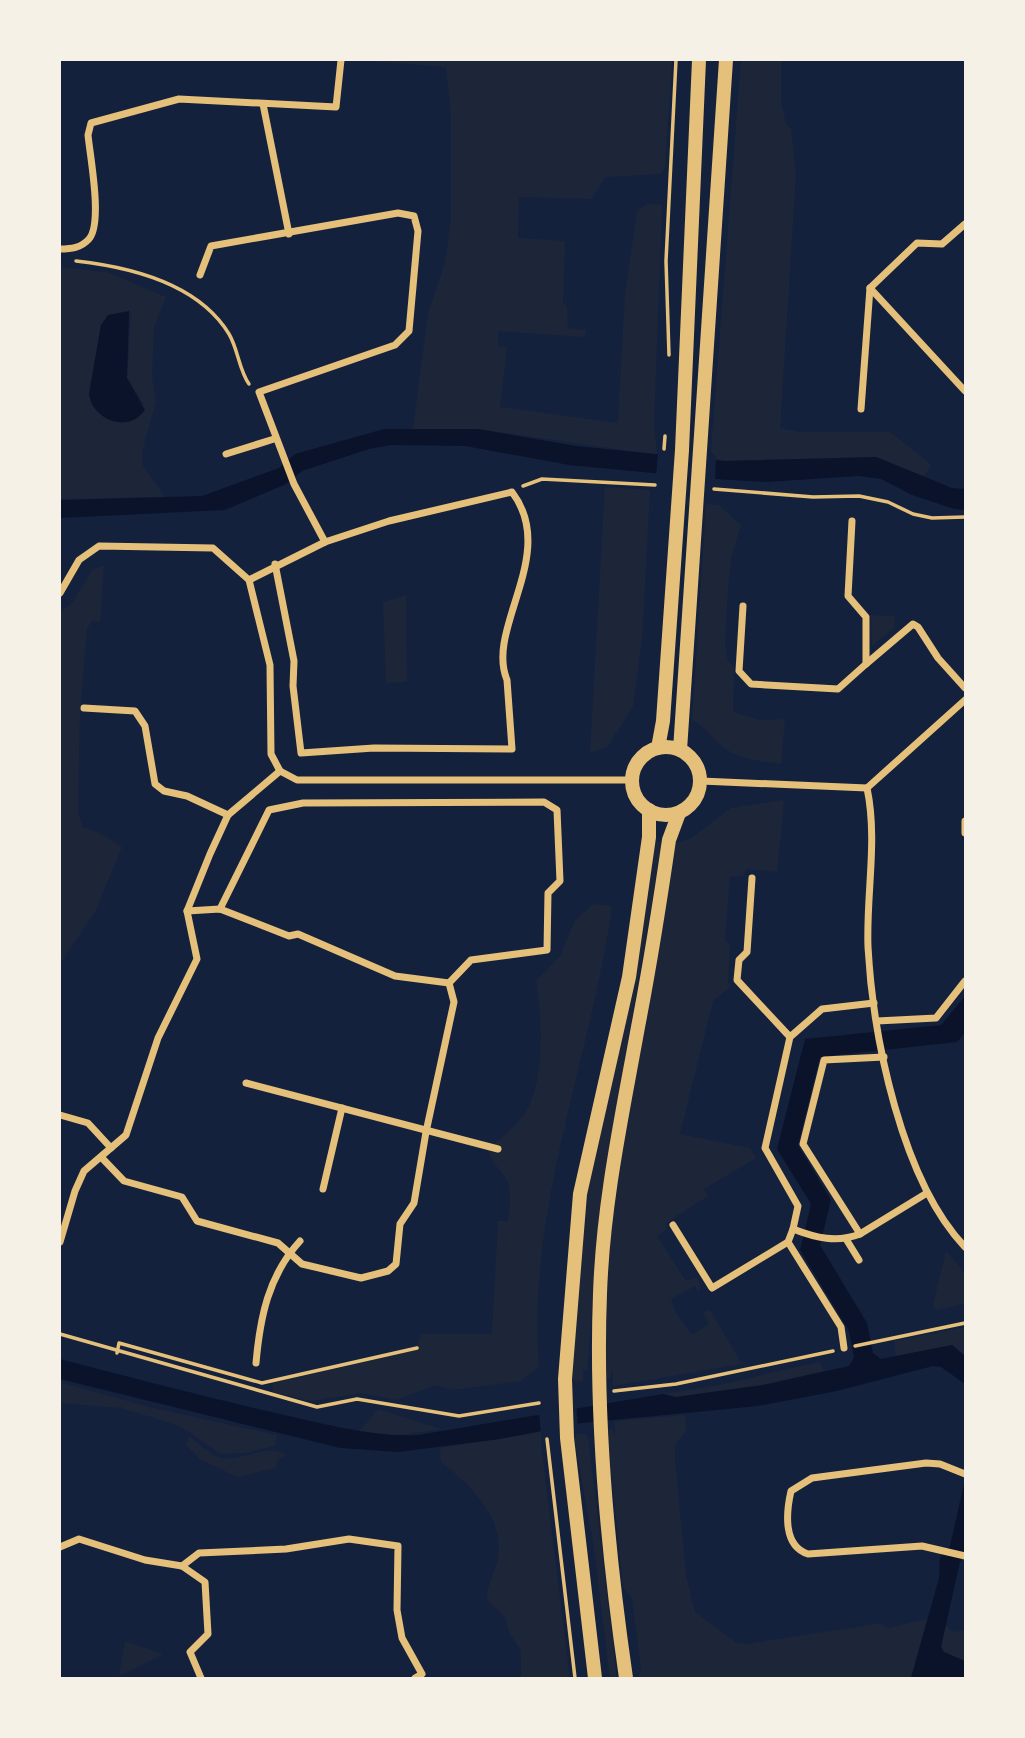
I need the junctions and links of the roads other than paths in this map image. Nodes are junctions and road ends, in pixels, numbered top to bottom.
1 (341, 60) edge
2 (699, 60) edge
3 (726, 60) edge
4 (263, 104) junction
5 (965, 224) edge
6 (289, 234) junction
7 (60, 249) edge
8 (200, 275) dead end
9 (870, 288) junction
10 (965, 391) edge
11 (861, 409) dead end
12 (274, 439) junction
13 (226, 454) dead end
14 (852, 521) dead end
15 (325, 542) junction
16 (275, 564) junction
17 (249, 580) junction
18 (60, 593) edge
19 (743, 606) dead end
20 (866, 664) junction
21 (965, 688) edge
22 (965, 700) edge
23 (84, 708) dead end
24 (658, 748) junction
25 (680, 750) junction
26 (280, 771) junction
27 (631, 780) junction
28 (701, 781) junction
29 (867, 788) junction
30 (649, 810) junction
31 (679, 813) junction
32 (228, 815) junction
33 (965, 821) edge
34 (965, 833) edge
35 (752, 878) dead end
36 (220, 909) junction
37 (187, 911) junction
38 (965, 981) edge
39 (449, 983) junction
40 (874, 1003) junction
41 (878, 1026) junction
42 (790, 1037) junction
43 (883, 1054) junction
44 (246, 1083) dead end
45 (342, 1108) junction
46 (60, 1115) edge
47 (426, 1132) junction
48 (111, 1148) junction
49 (498, 1149) dead end
50 (101, 1157) junction
51 (323, 1189) dead end
52 (927, 1194) junction
53 (673, 1226) dead end
54 (797, 1231) junction
55 (860, 1234) junction
56 (846, 1239) junction
57 (300, 1241) dead end
58 (60, 1242) edge
59 (788, 1242) junction
60 (965, 1247) edge
61 (289, 1253) junction
62 (859, 1260) dead end
63 (847, 1348) road end
64 (257, 1363) dead end
65 (965, 1474) edge
66 (60, 1546) edge
67 (965, 1556) edge
68 (182, 1566) junction
69 (201, 1678) edge
70 (415, 1678) edge
71 (595, 1678) edge
72 (626, 1678) edge

1 - 4 street
2 - 24 main road
3 - 25 main road
4 - 6 street
4 - 7 street
5 - 9 street
6 - 8 street
6 - 12 street
9 - 10 street
9 - 11 street
12 - 13 street
12 - 15 street
14 - 20 street
15 - 16 street
15 - 16 street
16 - 17 street
17 - 18 street
17 - 26 street
19 - 20 street
20 - 21 street
22 - 29 street
23 - 32 street
24 - 25 main road
24 - 27 main road
25 - 28 main road
26 - 27 street
26 - 32 street
27 - 30 main road
28 - 29 street
28 - 31 main road
29 - 40 street
30 - 31 main road
30 - 71 main road
31 - 72 main road
32 - 37 street
33 - 34 street
35 - 42 street
36 - 37 street
36 - 39 street
36 - 39 street
37 - 48 street
38 - 41 street
39 - 47 street
40 - 41 street
40 - 42 street
41 - 43 street
42 - 54 street
43 - 52 street
43 - 55 street
44 - 45 street
45 - 47 street
45 - 51 street
46 - 48 street
47 - 49 street
47 - 61 street
48 - 50 street
50 - 58 street
50 - 61 street
52 - 55 street
52 - 60 street
53 - 59 street
54 - 56 street
54 - 59 street
55 - 56 street
56 - 62 street
57 - 61 street
59 - 63 street
61 - 64 street
65 - 67 street
66 - 68 street
68 - 69 street
68 - 70 street

